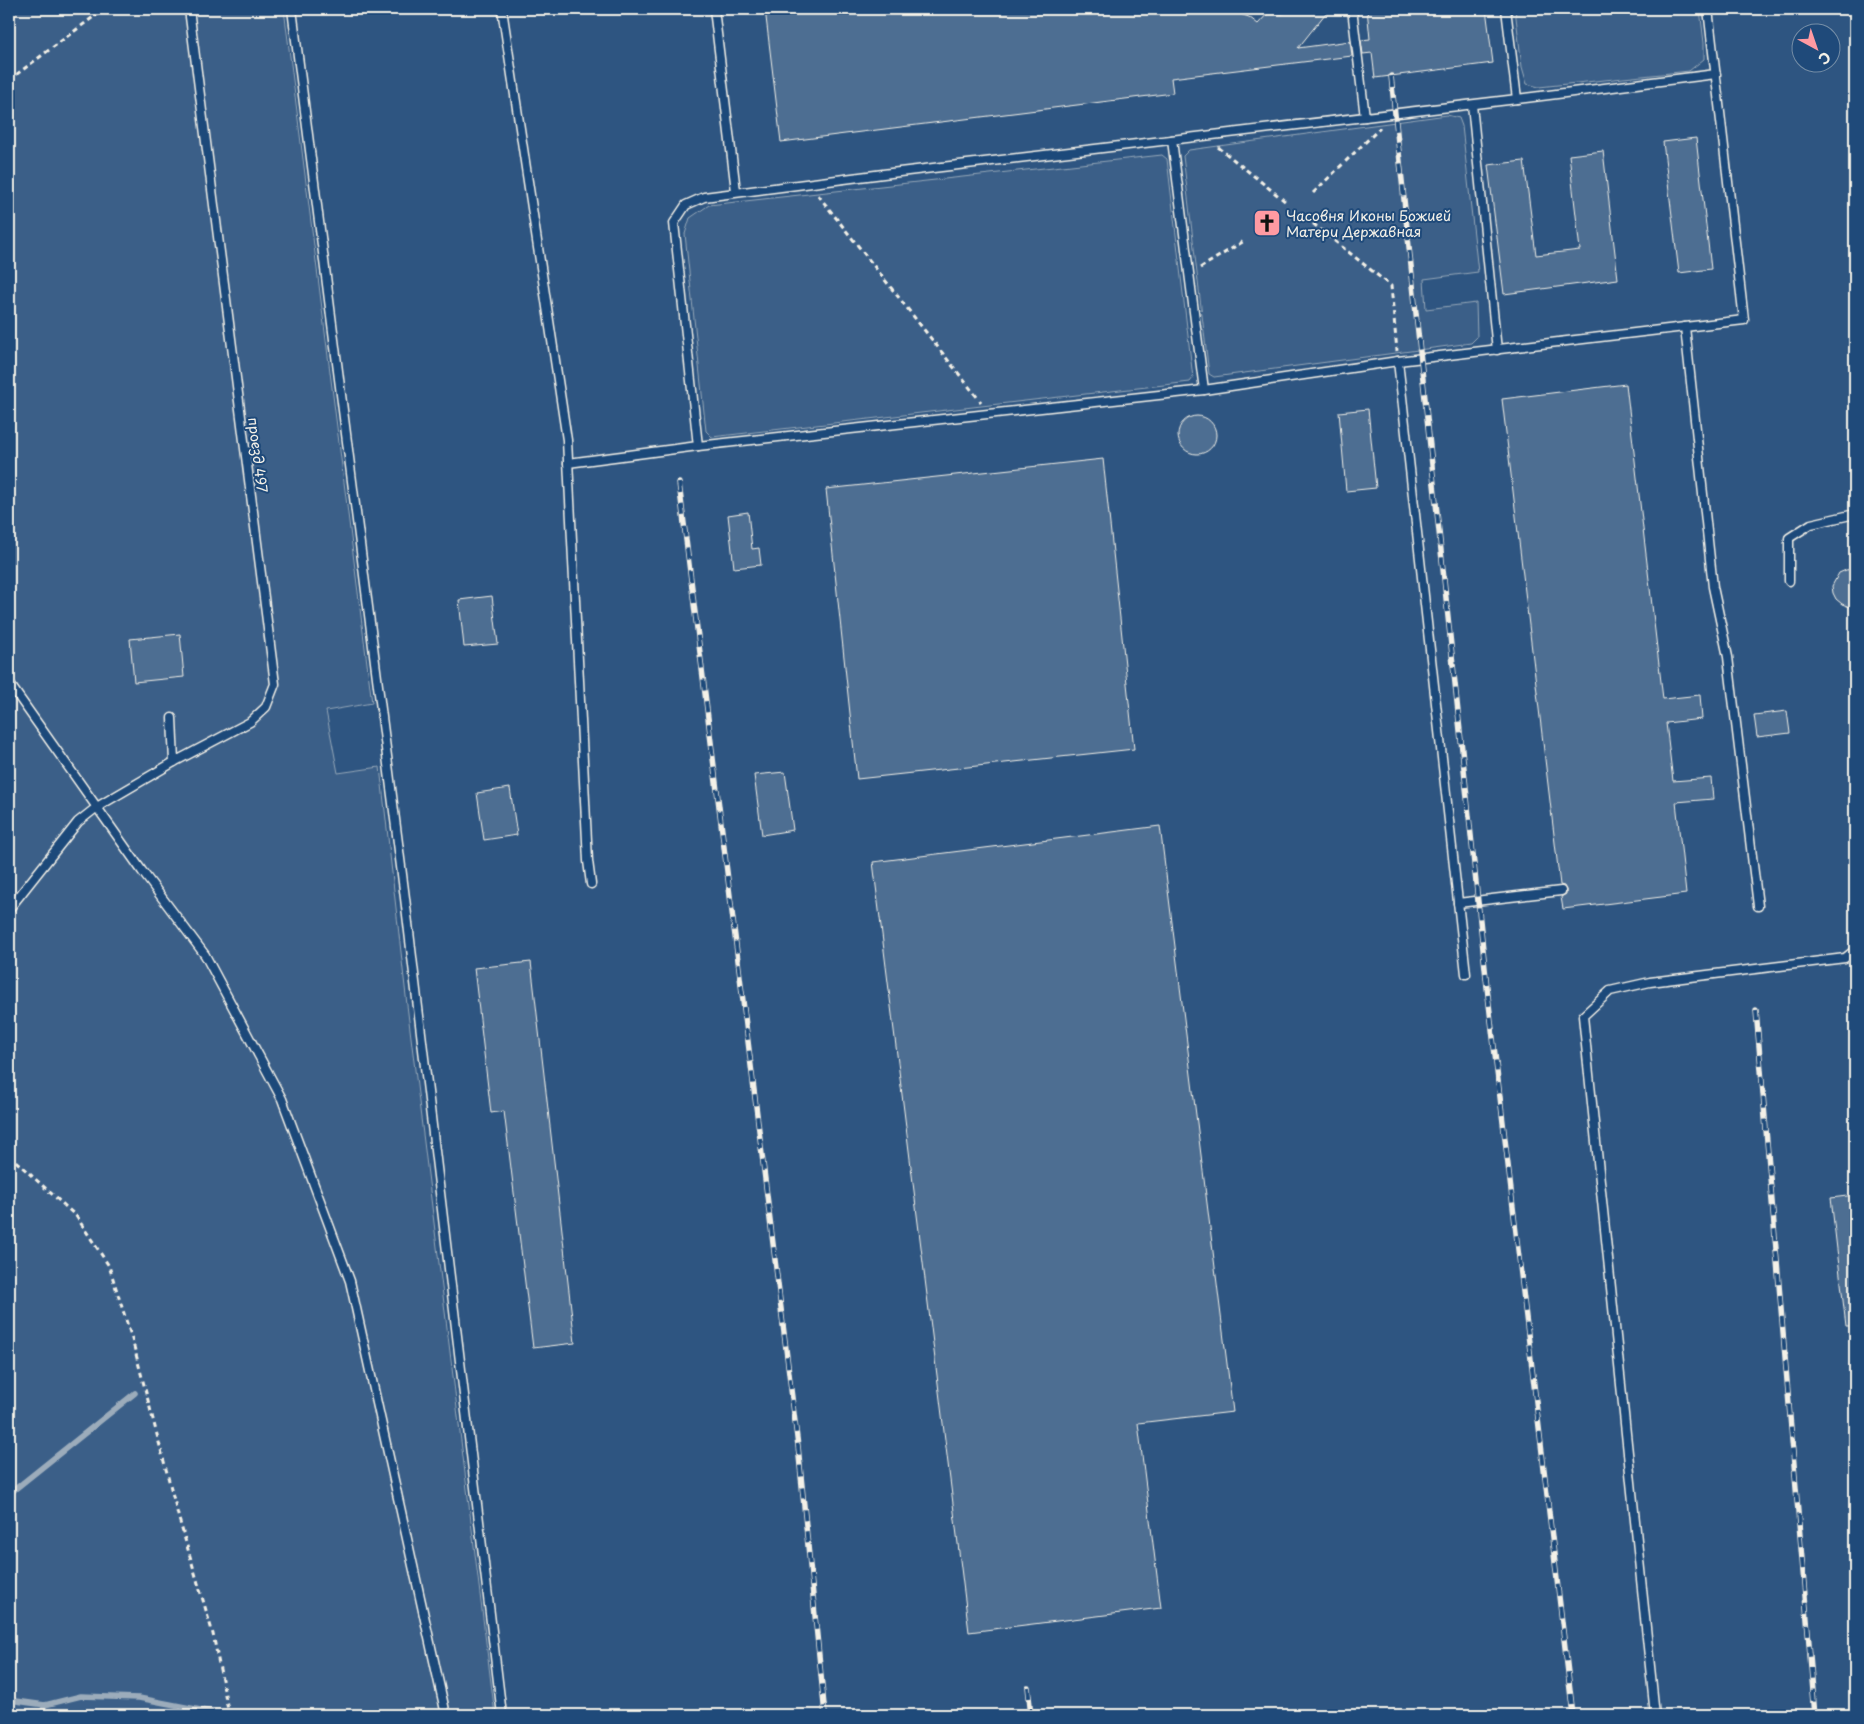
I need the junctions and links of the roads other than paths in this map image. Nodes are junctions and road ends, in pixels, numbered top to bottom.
1 (189, 9) edge
2 (292, 9) edge
3 (502, 9) edge
4 (714, 9) edge
5 (1352, 9) edge
6 (1506, 9) edge
7 (1708, 9) edge
8 (1716, 74) junction
9 (1517, 100) junction
10 (1472, 105) junction
11 (1365, 117) junction
12 (1172, 140) junction
13 (736, 191) junction
14 (1685, 327) junction
15 (1497, 350) junction
16 (1398, 362) junction
17 (1204, 390) junction
18 (698, 446) junction
19 (568, 463) junction
20 (1855, 514) edge
21 (1789, 581) dead end
22 (9, 684) edge
23 (172, 718) dead end
24 (174, 762) junction
25 (97, 807) junction
26 (591, 884) dead end
27 (1561, 891) dead end
28 (1458, 903) junction
29 (1758, 906) dead end
30 (9, 909) edge
31 (1855, 950) edge
32 (1466, 974) dead end
33 (446, 1715) edge
34 (502, 1715) edge
35 (1655, 1715) edge

1 - 24 lane, проезд 497
2 - 34 lane
3 - 19 lane
4 - 13 lane
5 - 11 lane
6 - 9 lane
7 - 8 lane
8 - 9 lane
8 - 14 lane
9 - 10 lane
10 - 11 lane
10 - 15 lane
11 - 12 lane
12 - 13 lane
12 - 17 lane
13 - 18 lane
14 - 15 lane
14 - 29 lane
15 - 16 lane
16 - 17 lane
16 - 28 lane
17 - 18 lane
18 - 19 lane
19 - 26 lane
20 - 21 lane
22 - 25 lane
23 - 24 lane
24 - 25 lane, проезд 497
25 - 30 lane, проезд 497
25 - 33 lane
27 - 28 lane
28 - 32 lane
31 - 35 lane

